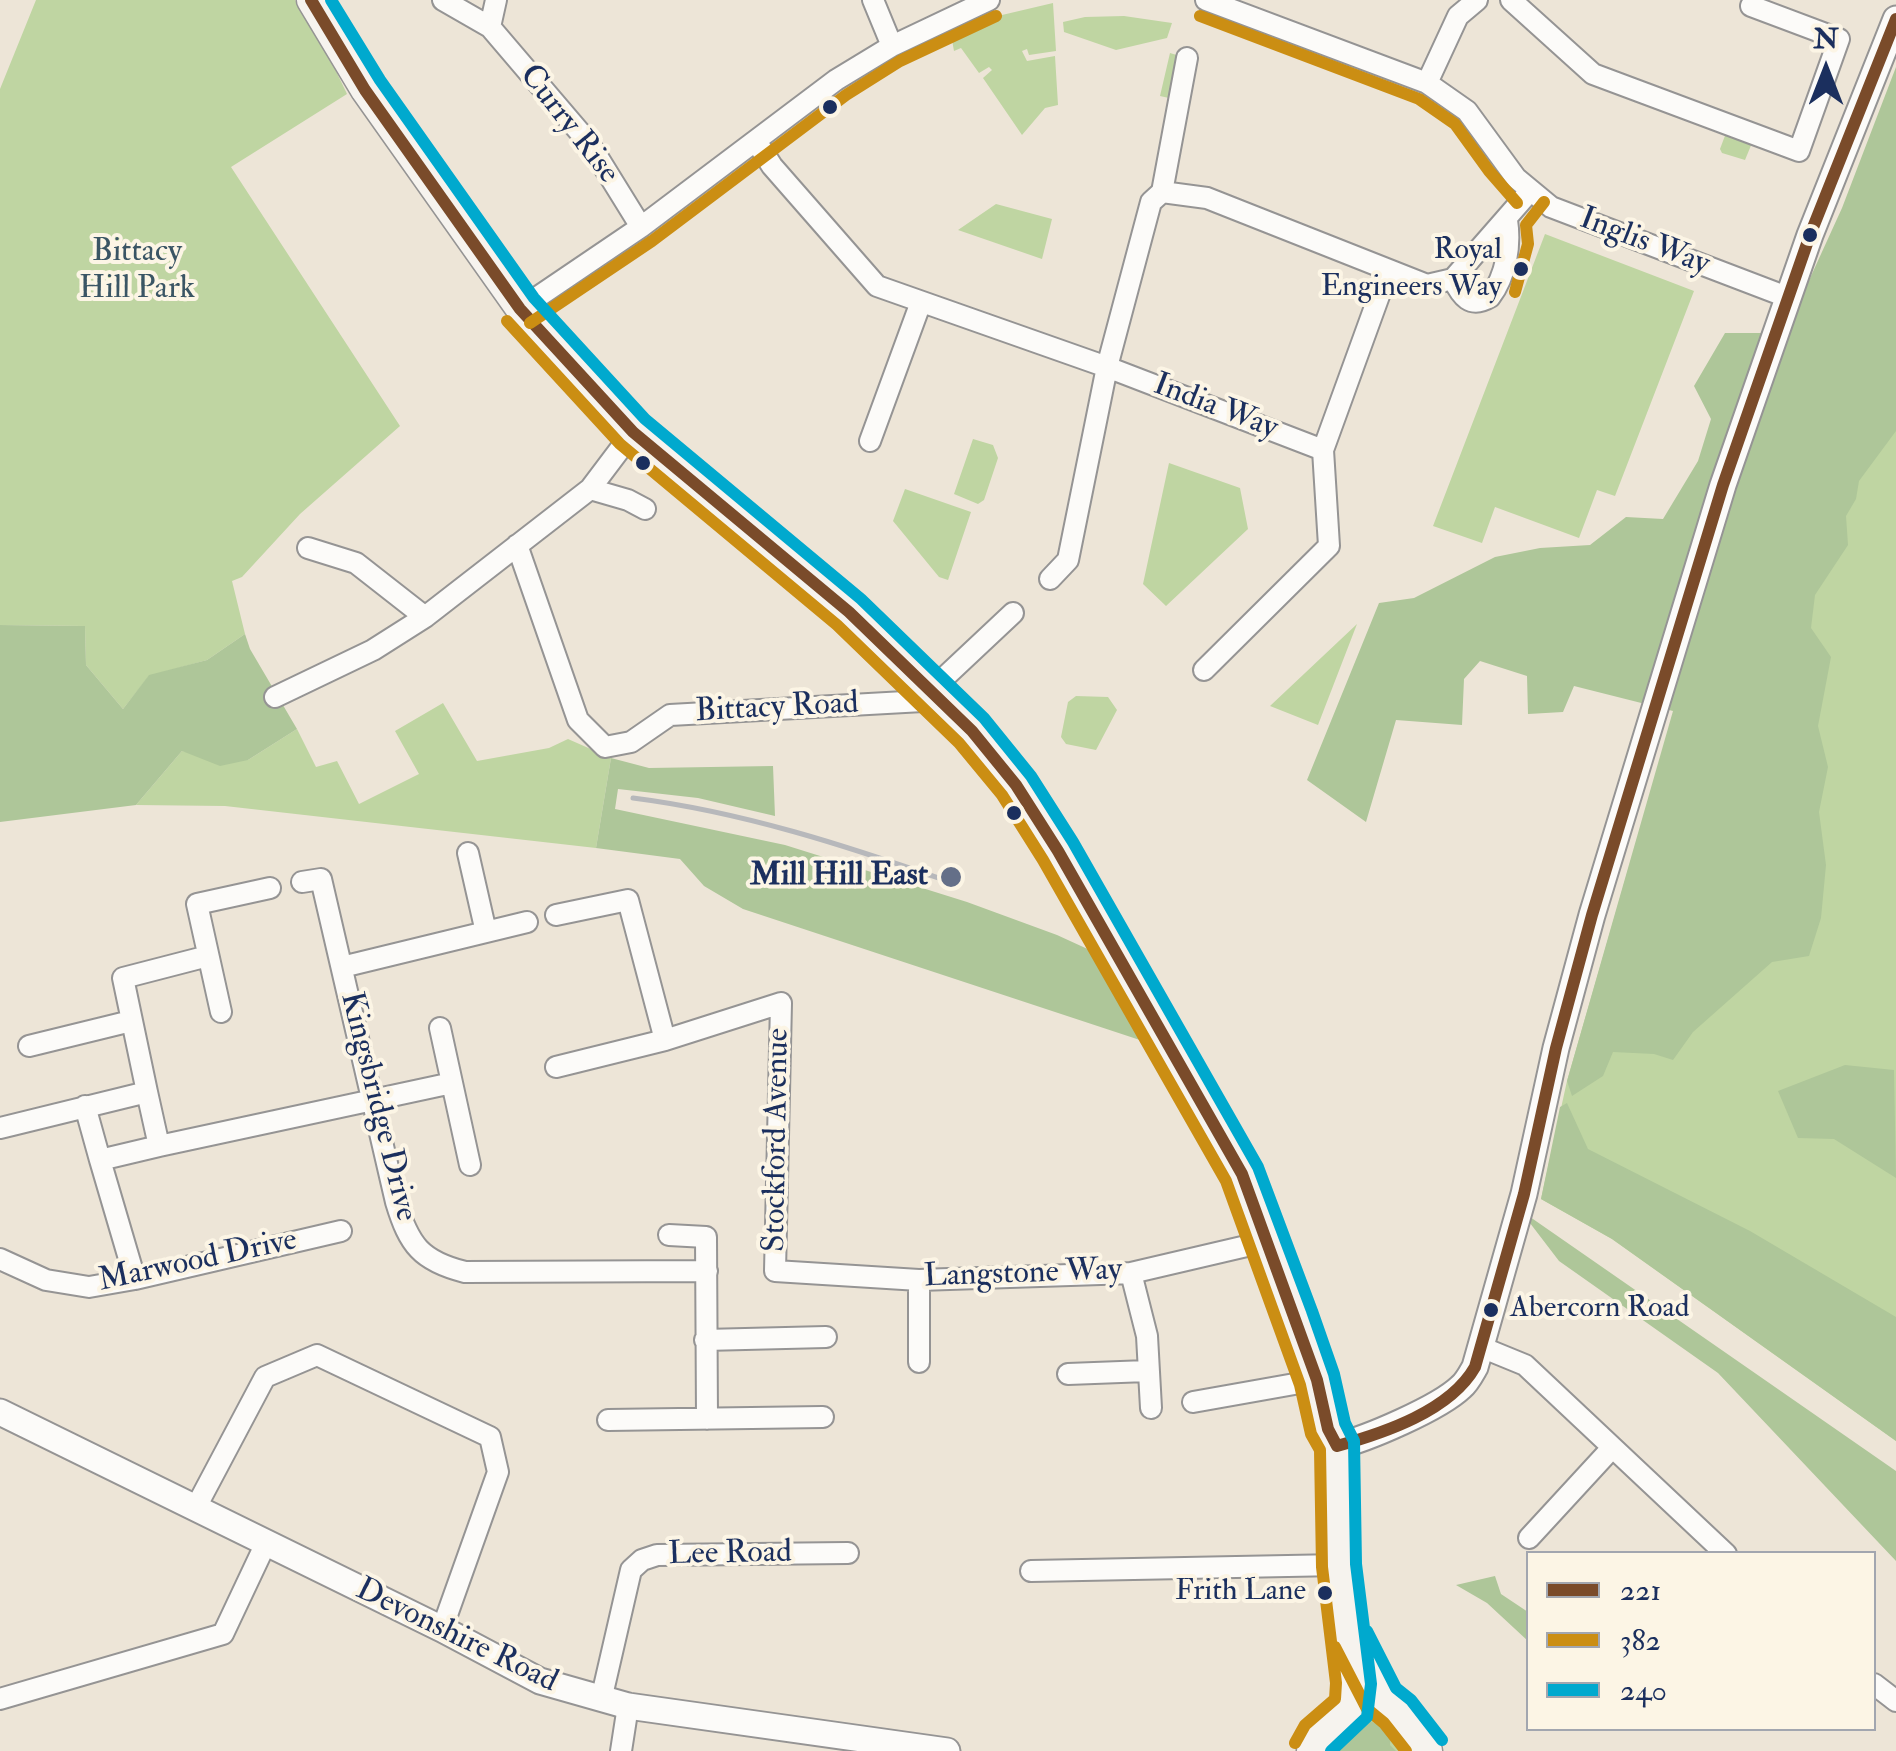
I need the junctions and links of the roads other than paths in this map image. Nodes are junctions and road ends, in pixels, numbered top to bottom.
1 (311, 0) edge
2 (443, 0) edge
3 (496, 0) edge
4 (873, 0) edge
5 (989, 0) edge
6 (1206, 0) edge
7 (1476, 0) edge
8 (1511, 0) edge
9 (1751, 6) dead end
10 (1896, 18) edge
11 (490, 26) junction
12 (892, 46) junction
13 (1186, 58) dead end
14 (1888, 59) edge
15 (1428, 83) junction
16 (756, 142) junction
17 (1530, 191) junction
18 (1162, 192) junction
19 (1508, 220) junction
20 (642, 227) junction
21 (1388, 271) junction
22 (1452, 279) junction
23 (1787, 297) junction
24 (921, 302) junction
25 (520, 309) junction
26 (1107, 368) junction
27 (633, 432) junction
28 (870, 441) dead end
29 (1323, 450) junction
30 (590, 488) junction
31 (645, 509) dead end
32 (517, 544) junction
33 (308, 548) dead end
34 (1050, 578) dead end
35 (1013, 613) dead end
36 (425, 617) junction
37 (1204, 670) dead end
38 (936, 695) junction
39 (276, 697) dead end
40 (468, 854) dead end
41 (302, 882) dead end
42 (270, 888) dead end
43 (556, 914) dead end
44 (527, 922) dead end
45 (486, 932) junction
46 (208, 956) junction
47 (342, 967) junction
48 (221, 1012) dead end
49 (131, 1021) junction
50 (440, 1028) dead end
51 (666, 1040) junction
52 (29, 1046) dead end
53 (556, 1067) dead end
54 (452, 1083) junction
55 (147, 1092) junction
56 (372, 1098) junction
57 (85, 1106) junction
58 (0, 1128) edge
59 (159, 1146) junction
60 (100, 1160) junction
61 (470, 1165) dead end
62 (340, 1231) dead end
63 (669, 1235) dead end
64 (1268, 1241) junction
65 (0, 1259) edge
66 (707, 1272) junction
67 (775, 1272) joint
68 (1131, 1272) junction
69 (136, 1279) junction
70 (919, 1280) junction
71 (826, 1337) dead end
72 (705, 1340) junction
73 (1481, 1347) junction
74 (919, 1362) dead end
75 (1147, 1371) junction
76 (1068, 1374) dead end
77 (1317, 1380) junction
78 (1193, 1402) dead end
79 (1151, 1408) dead end
80 (0, 1412) edge
81 (822, 1417) dead end
82 (707, 1419) junction
83 (608, 1420) dead end
84 (1336, 1446) junction
85 (1611, 1448) junction
86 (195, 1510) junction
87 (1529, 1538) dead end
88 (265, 1545) junction
89 (1723, 1551) edge
90 (848, 1554) dead end
91 (1338, 1565) junction
92 (1031, 1571) dead end
93 (442, 1629) junction
94 (1346, 1629) junction
95 (1876, 1686) edge
96 (0, 1699) edge
97 (1382, 1699) junction
98 (601, 1700) junction
99 (1896, 1701) edge
100 (628, 1706) junction
101 (1352, 1708) junction
102 (621, 1751) edge
103 (946, 1751) edge
104 (1311, 1751) edge
105 (1428, 1751) edge

1 - 25 main road
2 - 11 street, Curry Rise
3 - 11 street
4 - 12 street
5 - 12 street
6 - 15 street, Inglis Way
7 - 15 street
8 - 9 street
10 - 14 street
11 - 20 street, Curry Rise
12 - 16 street
13 - 18 street
14 - 23 street
15 - 17 street, Inglis Way
16 - 20 street
16 - 24 street, India Way
17 - 19 street
17 - 23 street, Inglis Way
18 - 21 street
18 - 26 street
19 - 22 street
19 - 22 street
20 - 25 street
21 - 22 street
21 - 29 street
23 - 73 street
24 - 26 street, India Way
24 - 28 street
25 - 27 main road
26 - 29 street, India Way
26 - 34 street
27 - 30 street
27 - 38 main road
29 - 37 street
30 - 31 street
30 - 32 street
32 - 36 street
32 - 38 street, Bittacy Road
33 - 36 street
35 - 38 street
36 - 39 street
38 - 64 main road
40 - 45 street
41 - 47 street, Kingsbridge Drive
42 - 46 street
43 - 51 street
44 - 45 street
45 - 47 street
46 - 48 street
46 - 49 street
47 - 56 street, Kingsbridge Drive
49 - 52 street
49 - 55 street
50 - 54 street
51 - 53 street, Stockford Avenue
51 - 67 street, Stockford Avenue
54 - 56 street
54 - 61 street
55 - 57 street
55 - 59 street
56 - 59 street
56 - 66 street, Kingsbridge Drive
57 - 58 street
57 - 60 street
59 - 60 street
60 - 69 street
62 - 69 street, Marwood Drive
63 - 66 street
64 - 68 street, Langstone Way
64 - 77 main road
65 - 69 street, Marwood Drive
66 - 72 street
67 - 70 street, Langstone Way
68 - 70 street, Langstone Way
68 - 75 street
70 - 74 street
71 - 72 street
72 - 82 street
73 - 84 street
73 - 85 street
75 - 76 street
75 - 79 street
77 - 78 street
77 - 84 main road
80 - 86 street, Devonshire Road
81 - 82 street
82 - 83 street
84 - 91 main road
85 - 87 street
85 - 89 street
86 - 88 street, Devonshire Road
86 - 93 street
88 - 93 street, Devonshire Road
88 - 96 street
90 - 98 street, Lee Road
91 - 92 street
91 - 94 main road
93 - 98 street, Devonshire Road
94 - 97 main road
94 - 101 main road
95 - 99 street
97 - 101 main road
97 - 105 main road
98 - 100 street, Devonshire Road
100 - 102 street
100 - 103 street, Devonshire Road
101 - 104 main road

